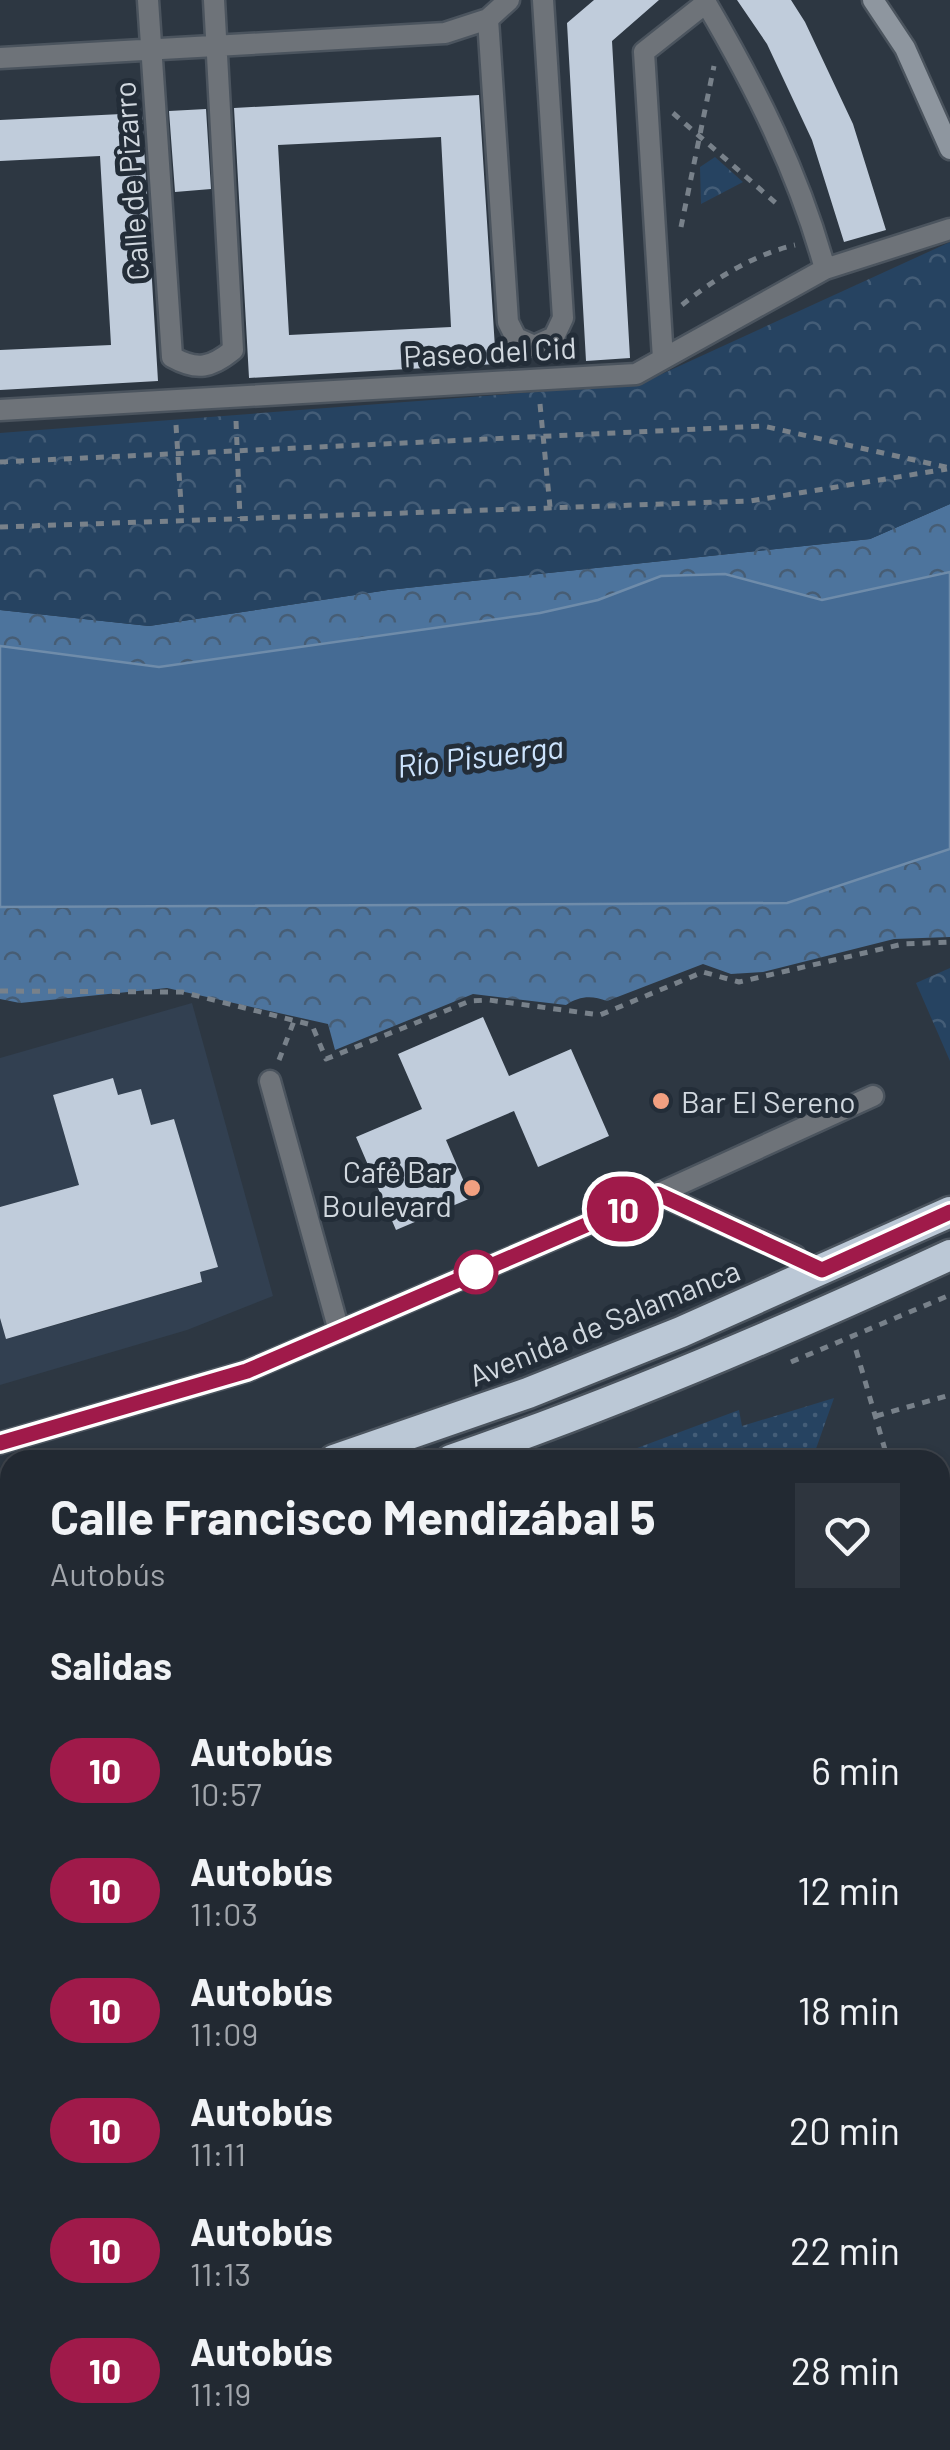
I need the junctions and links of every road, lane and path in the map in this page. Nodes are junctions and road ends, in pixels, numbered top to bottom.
1 (148, 0) edge
2 (214, 0) edge
3 (509, 0) edge
4 (543, 0) edge
5 (873, 0) edge
6 (488, 18) junction
7 (721, 28) junction
8 (216, 46) junction
9 (151, 52) junction
10 (0, 58) edge
11 (646, 89) junction
12 (700, 137) junction
13 (950, 149) edge
14 (950, 228) edge
15 (681, 230) dead end
16 (817, 240) junction
17 (826, 268) junction
18 (661, 323) junction
19 (663, 359) junction
20 (537, 378) junction
21 (235, 396) junction
22 (175, 400) junction
23 (0, 410) edge
24 (543, 438) junction
25 (237, 452) junction
26 (178, 454) junction
27 (0, 462) edge
28 (950, 468) edge
29 (550, 508) junction
30 (240, 518) junction
31 (182, 520) junction
32 (0, 526) edge
33 (950, 942) edge
34 (0, 991) edge
35 (294, 1021) junction
36 (270, 1081) joint
37 (873, 1096) dead end
38 (658, 1194) junction
39 (950, 1212) edge
40 (950, 1255) edge
41 (794, 1256) joint
42 (822, 1270) junction
43 (338, 1331) junction
44 (856, 1350) dead end
45 (950, 1395) edge
46 (875, 1416) junction
47 (0, 1443) edge
48 (363, 1450) edge
49 (480, 1450) edge
50 (885, 1450) edge

1 - 9 street, Calle de Pizarro
2 - 8 street, Calle de Pizarro
3 - 6 street
4 - 6 street
5 - 13 street
6 - 8 street
7 - 11 street
7 - 12 path
7 - 16 street
8 - 9 street
8 - 9 street, Calle de Pizarro
9 - 10 street
11 - 12 path
11 - 18 street
12 - 15 path
12 - 16 path
14 - 17 street, Paseo del Cid
16 - 17 street
16 - 18 path
17 - 19 street, Paseo del Cid
18 - 19 street
19 - 20 street, Paseo del Cid
20 - 21 street, Paseo del Cid
20 - 24 path
21 - 22 street, Paseo del Cid
21 - 25 path
22 - 23 street, Paseo del Cid
22 - 26 path
24 - 25 path
24 - 28 path
24 - 29 path
25 - 26 path
25 - 30 path
26 - 27 path
26 - 31 path
28 - 29 path
29 - 30 path
30 - 31 path
31 - 32 path
33 - 35 path
34 - 35 path
35 - 36 path
36 - 43 street
37 - 38 street
38 - 41 street
38 - 43 street
39 - 42 highway, Avenida de Salamanca
40 - 49 highway
41 - 42 highway
42 - 48 highway, Avenida de Salamanca
43 - 47 street
44 - 46 path
45 - 46 path
46 - 50 path

